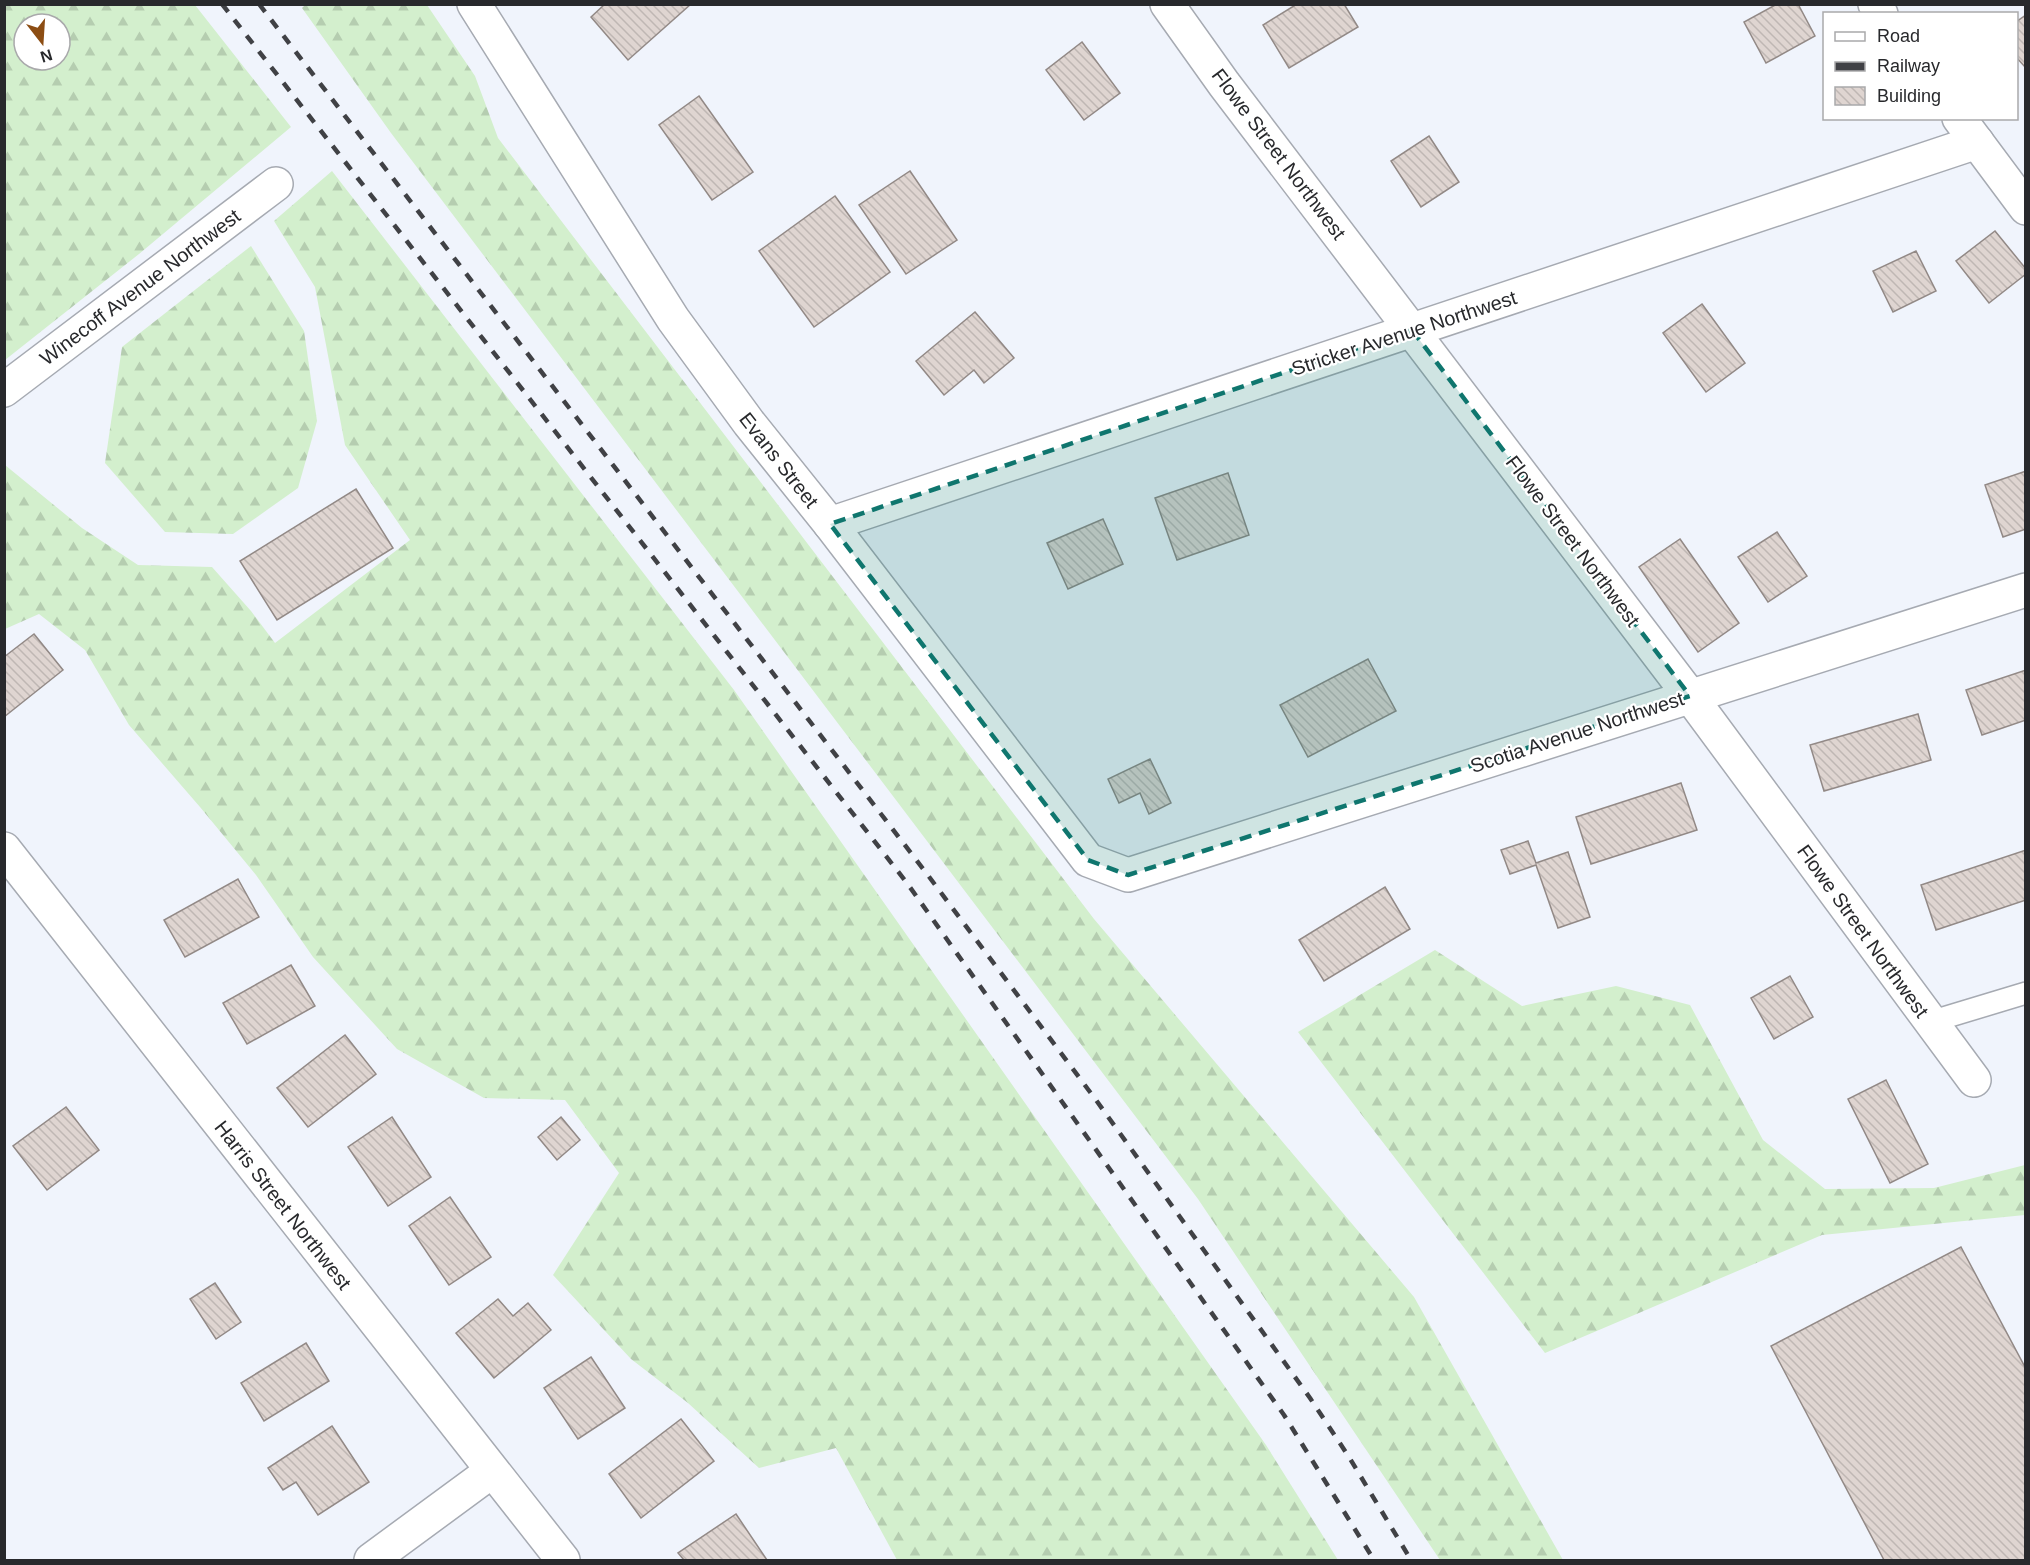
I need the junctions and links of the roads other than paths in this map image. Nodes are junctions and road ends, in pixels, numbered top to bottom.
1 (474, 4) edge
2 (1167, 4) edge
3 (1968, 130) edge
4 (276, 184) dead end
5 (2025, 208) edge
6 (1412, 330) junction
7 (4, 390) edge
8 (830, 524) junction
9 (2025, 590) edge
10 (1690, 696) junction
11 (4, 849) edge
12 (1128, 875) joint
13 (2025, 993) edge
14 (1930, 1022) junction
15 (1974, 1080) dead end
16 (492, 1471) junction
17 (371, 1560) edge
18 (563, 1560) edge

1 - 8 street, Evans Street
2 - 6 street, Flowe Street Northwest
3 - 5 street
3 - 6 street, Stricker Avenue Northwest
4 - 7 street, Winecoff Avenue Northwest
6 - 8 street, Stricker Avenue Northwest
6 - 10 street, Flowe Street Northwest
8 - 12 street, Evans Street
9 - 10 street, Scotia Avenue Northwest
10 - 12 street, Scotia Avenue Northwest
10 - 14 street, Flowe Street Northwest
11 - 16 street, Harris Street Northwest
13 - 14 lane
14 - 15 street, Flowe Street Northwest
16 - 17 street
16 - 18 street, Harris Street Northwest

